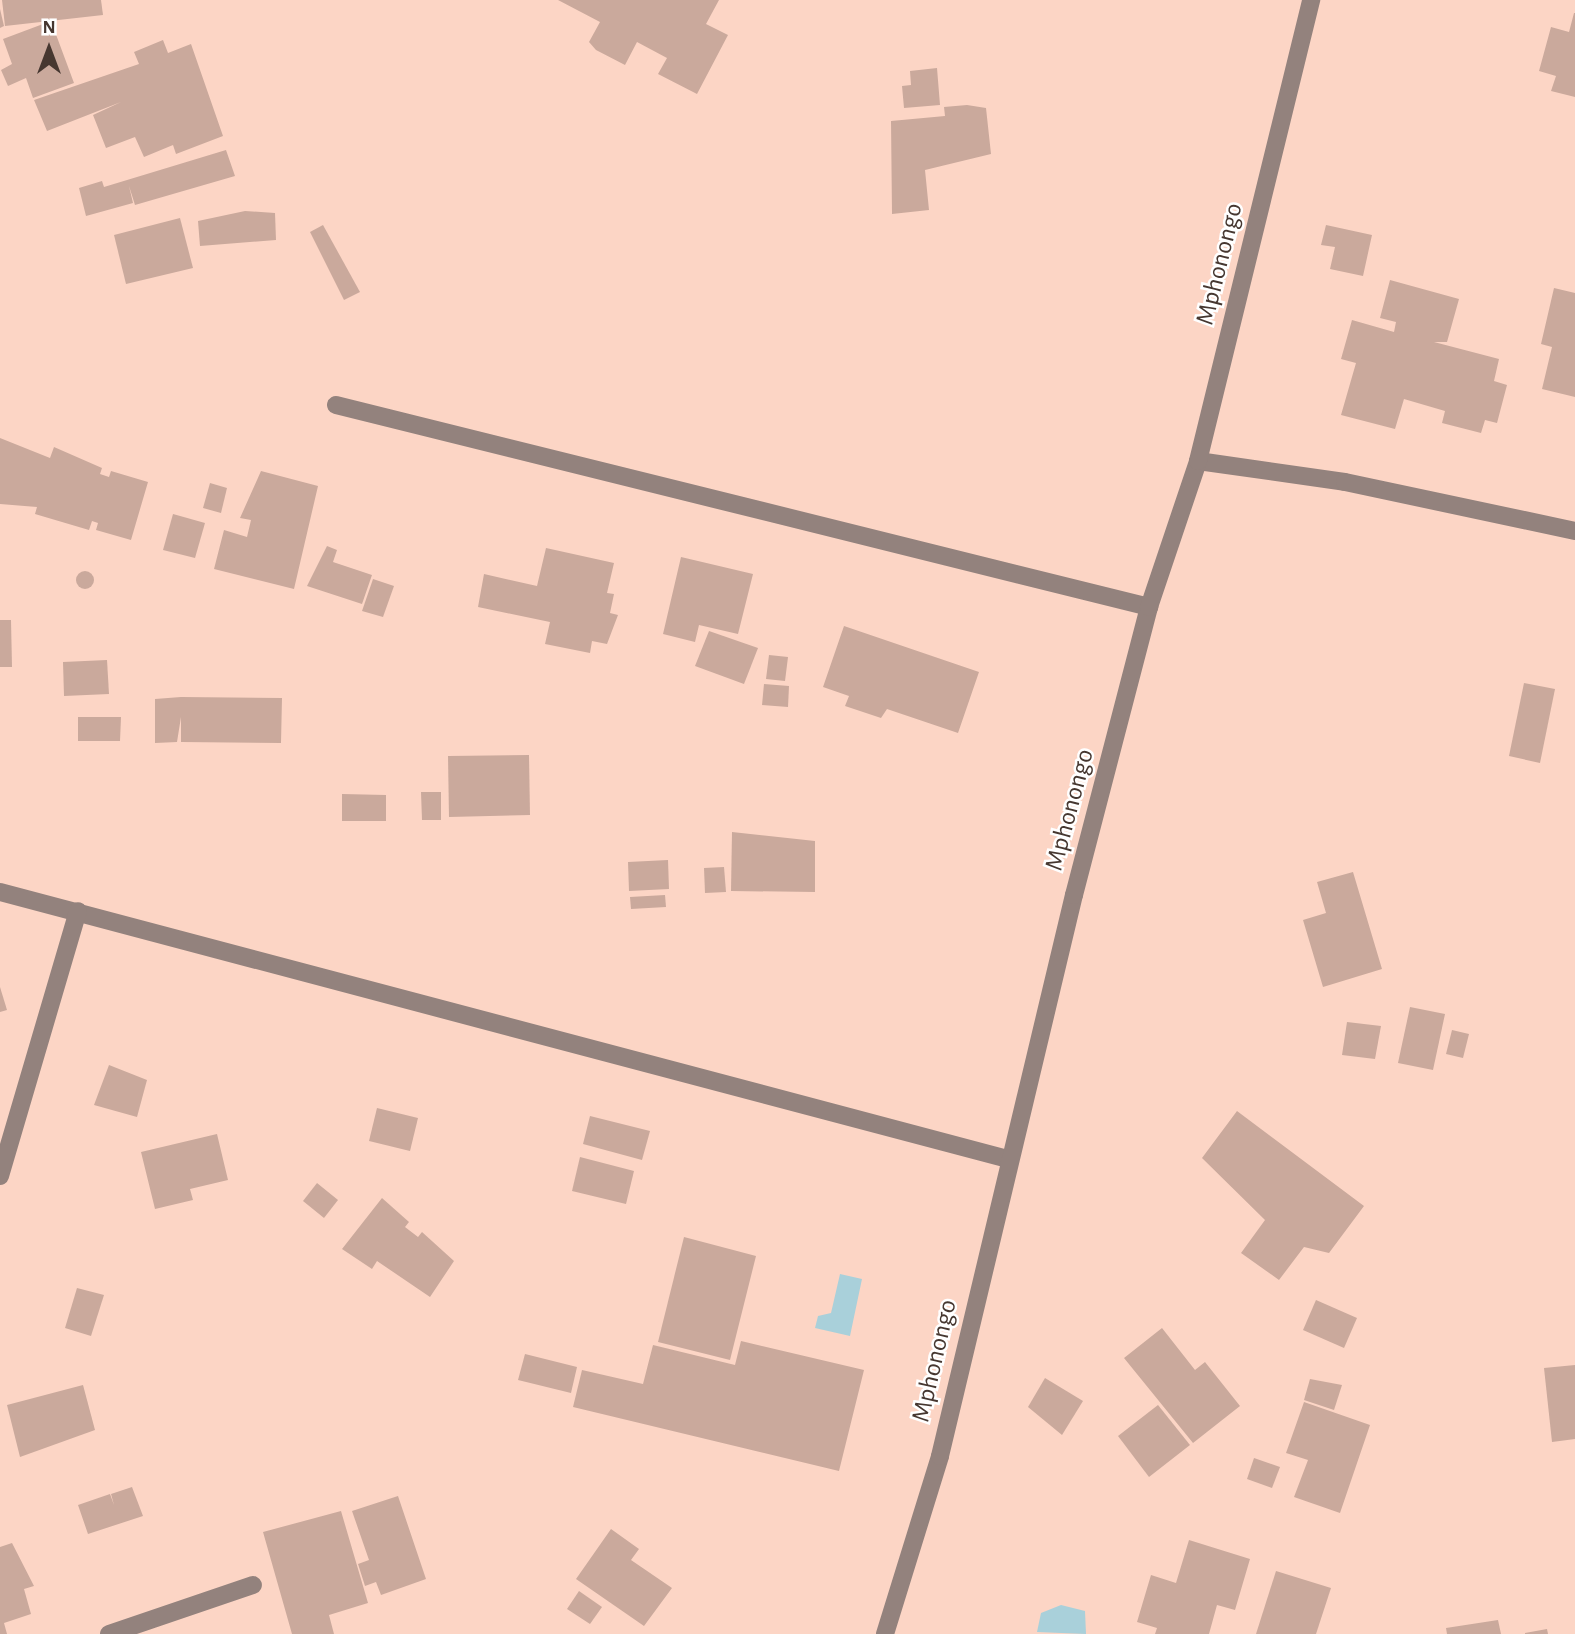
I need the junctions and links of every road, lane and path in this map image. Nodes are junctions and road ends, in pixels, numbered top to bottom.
1 (1311, 0) edge
2 (336, 405) dead end
3 (1198, 461) junction
4 (1575, 531) edge
5 (1149, 607) junction
6 (0, 892) edge
7 (78, 911) junction
8 (1008, 1159) junction
9 (0, 1176) edge
10 (253, 1585) dead end
11 (109, 1634) edge
12 (884, 1634) edge

1 - 3 street, Mphonongo
2 - 5 street
3 - 4 street
3 - 5 street, Mphonongo
5 - 8 street, Mphonongo
6 - 7 street
7 - 8 street
7 - 9 street
8 - 12 street, Mphonongo
10 - 11 street

